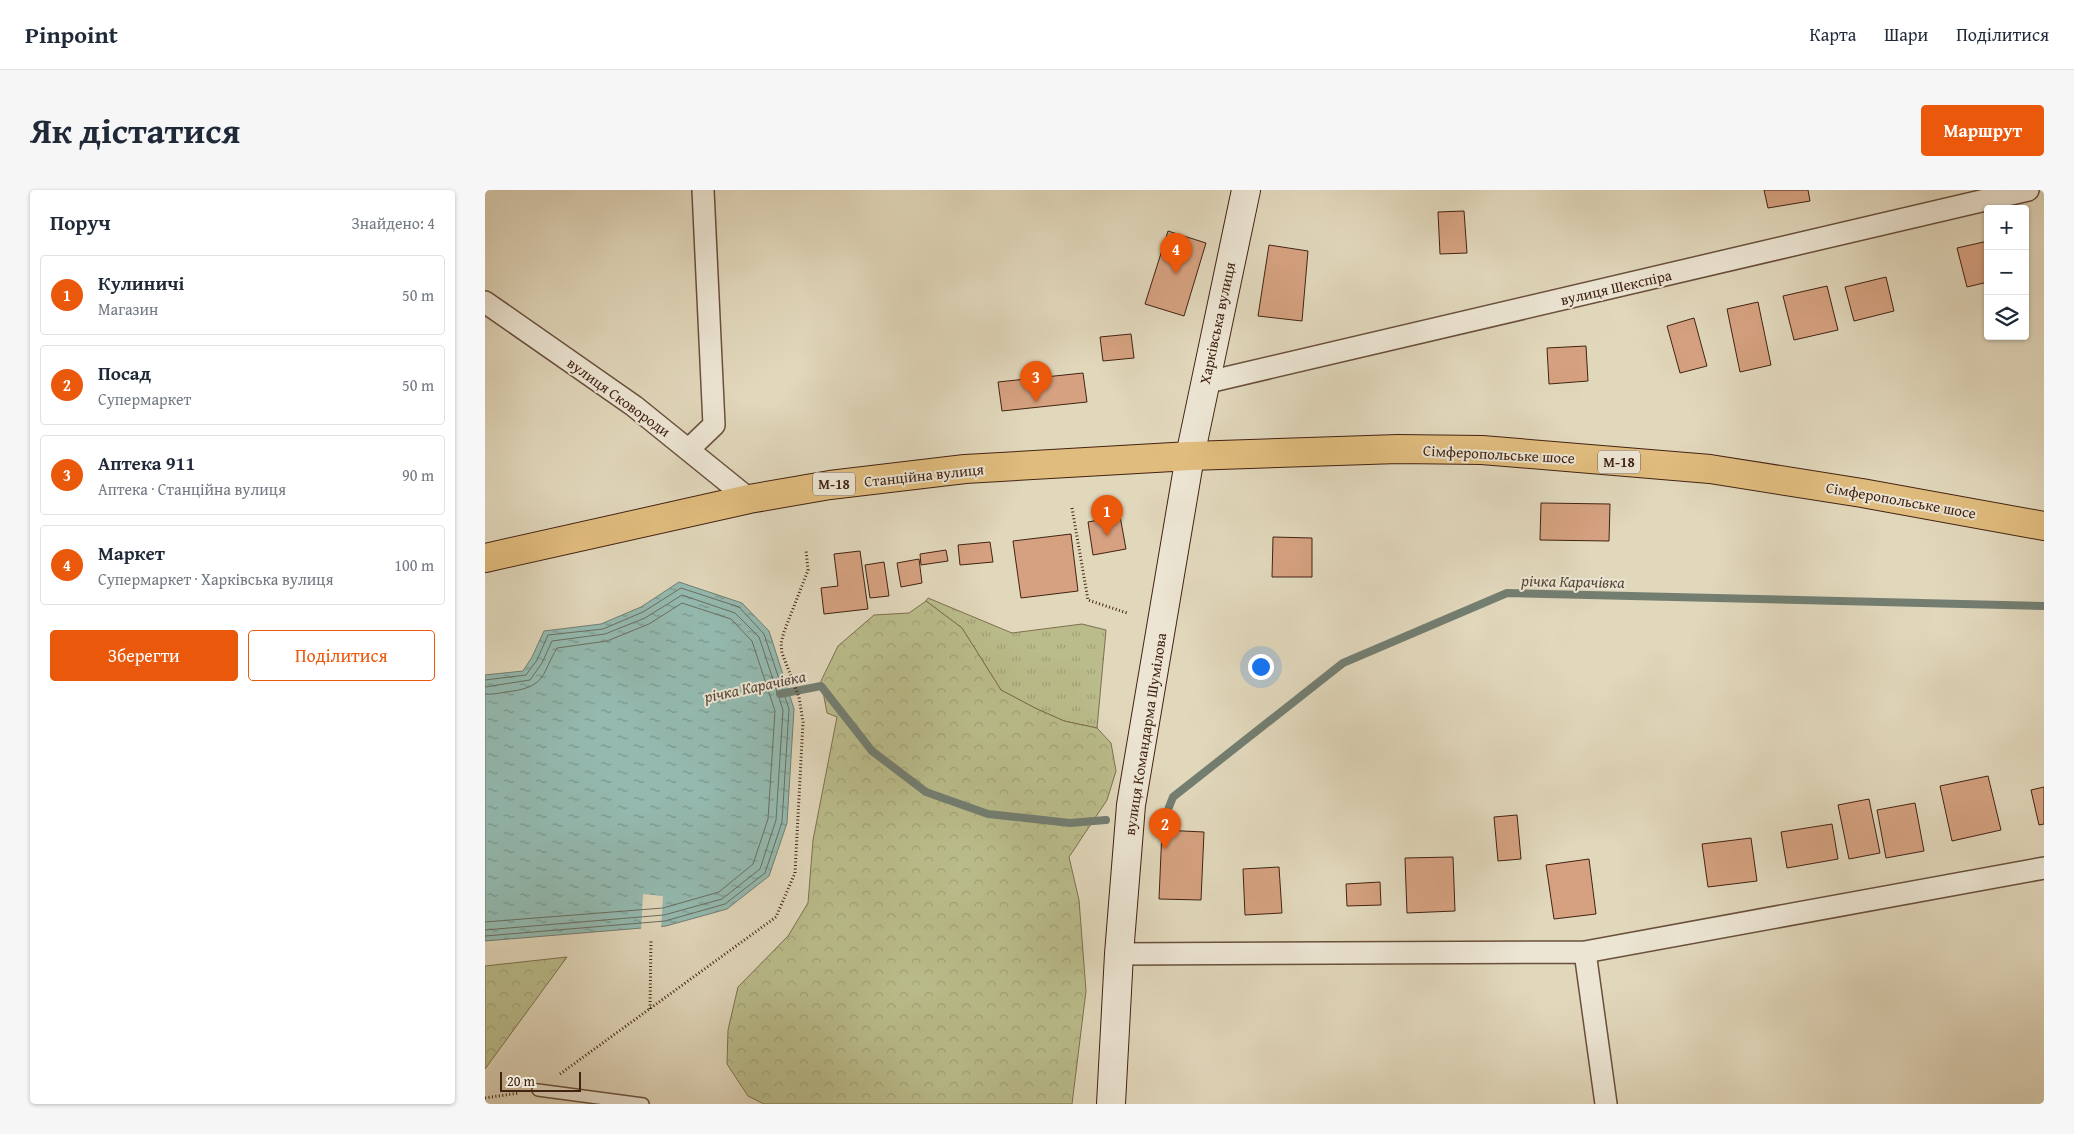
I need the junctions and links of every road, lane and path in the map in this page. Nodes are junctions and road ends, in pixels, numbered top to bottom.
1 (703, 190) edge
2 (1246, 190) edge
3 (2028, 190) edge
4 (485, 302) edge
5 (1203, 383) junction
6 (689, 449) junction
7 (1190, 456) junction
8 (749, 499) junction
9 (1072, 508) dead end
10 (2044, 526) edge
11 (806, 550) dead end
12 (485, 558) edge
13 (1127, 613) dead end
14 (2044, 868) edge
15 (651, 939) dead end
16 (1585, 952) junction
17 (1119, 954) junction
18 (650, 1009) junction
19 (537, 1090) junction
20 (485, 1098) edge
21 (643, 1104) edge
22 (1111, 1104) edge
23 (1606, 1104) edge

1 - 6 street
2 - 5 street, Харківська вулиця
3 - 5 street, вулиця Шекспіра
4 - 6 street, вулиця Сковороди
5 - 7 street, Харківська вулиця
6 - 8 street, вулиця Сковороди
7 - 8 highway, Станційна вулиця / М-18
7 - 10 highway, Сімферопольське шосе / М-18
7 - 17 street, вулиця Командарма Шумілова
8 - 12 highway, Станційна вулиця / М-18
9 - 13 path
11 - 18 path
14 - 16 street
15 - 18 path
16 - 17 street
16 - 23 street
17 - 22 street, вулиця Командарма Шумілова
18 - 19 path
19 - 20 path
19 - 21 lane

